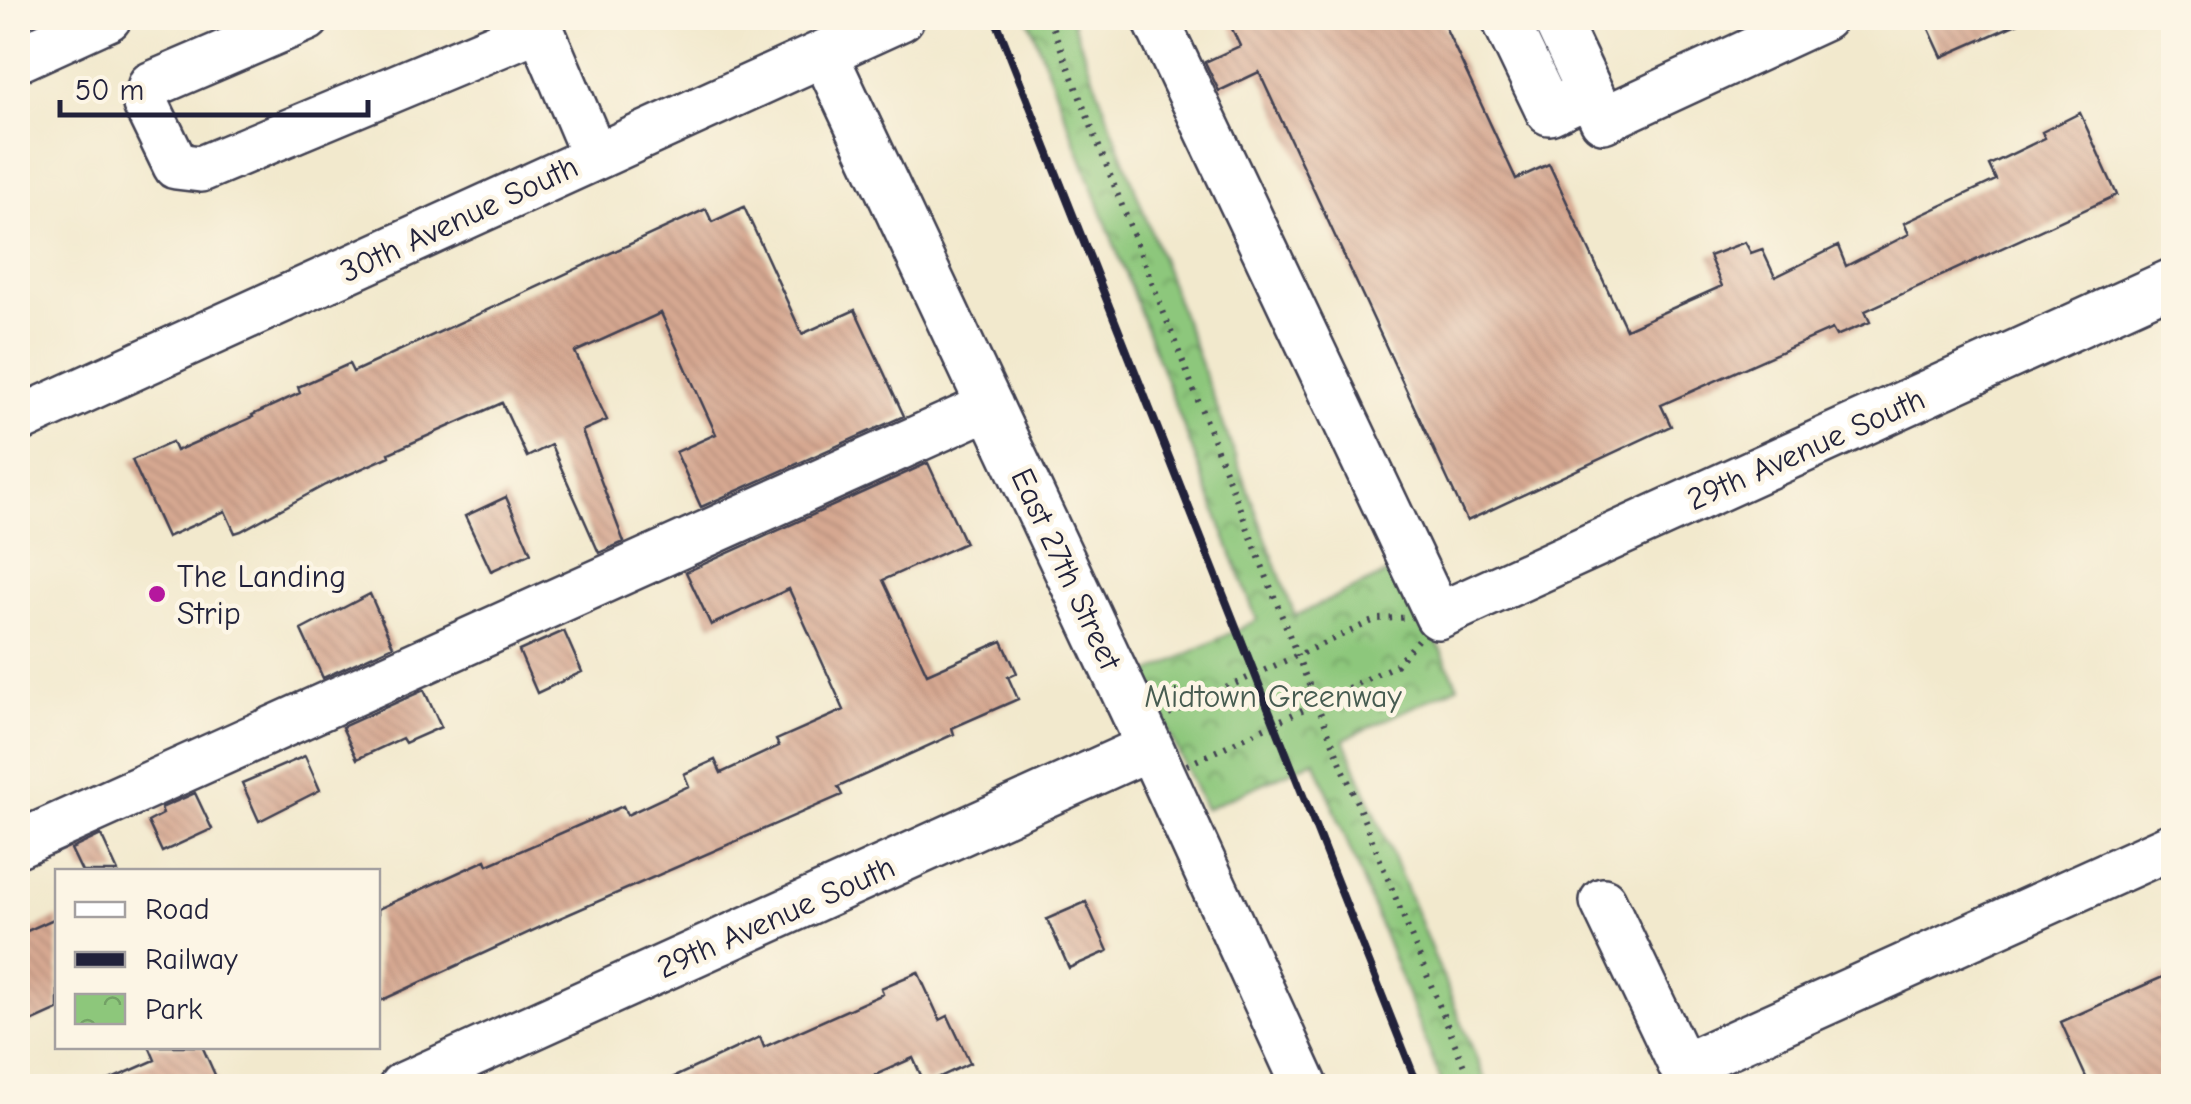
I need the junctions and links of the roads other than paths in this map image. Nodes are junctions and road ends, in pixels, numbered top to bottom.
1 (108, 18) edge
2 (307, 18) edge
3 (901, 18) edge
4 (1155, 18) edge
5 (1504, 18) edge
6 (1555, 18) edge
7 (1824, 18) edge
8 (538, 22) edge
9 (824, 53) junction
10 (18, 59) edge
11 (1590, 93) junction
12 (594, 157) junction
13 (2174, 281) edge
14 (990, 406) junction
15 (18, 420) edge
16 (1150, 747) junction
17 (18, 844) edge
18 (2174, 845) edge
19 (1603, 901) dead end
20 (402, 1086) edge
21 (1305, 1086) edge

1 - 10 street
2 - 8 street
3 - 9 street, 30th Avenue South
4 - 13 street, 29th Avenue South
5 - 11 street
6 - 11 street
7 - 11 street
8 - 12 street
9 - 12 street, 30th Avenue South
9 - 14 street, East 27th Street
12 - 15 street, 30th Avenue South
14 - 16 street, East 27th Street
14 - 17 street
16 - 20 street, 29th Avenue South
16 - 21 street, East 27th Street
18 - 19 street

